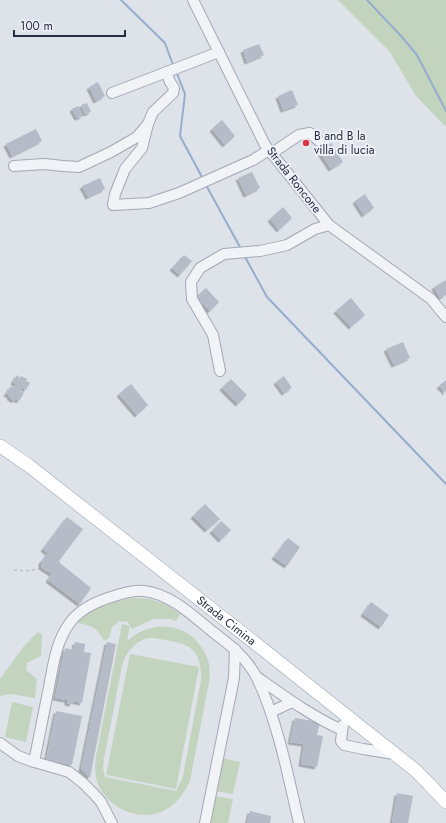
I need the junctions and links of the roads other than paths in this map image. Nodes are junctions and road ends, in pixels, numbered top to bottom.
1 (193, 0) edge
2 (219, 52) junction
3 (166, 72) junction
4 (112, 93) dead end
5 (148, 124) junction
6 (319, 141) dead end
7 (271, 152) junction
8 (14, 166) dead end
9 (329, 225) junction
10 (446, 317) edge
11 (220, 371) dead end
12 (0, 446) edge
13 (234, 649) junction
14 (255, 675) junction
15 (234, 678) junction
16 (292, 702) junction
17 (271, 712) junction
18 (345, 714) junction
19 (342, 730) junction
20 (0, 743) edge
21 (394, 754) junction
22 (34, 762) junction
23 (446, 802) edge
24 (112, 823) edge
25 (205, 823) edge
26 (299, 823) edge

1 - 2 street, Strada Roncone
2 - 3 street
2 - 7 street, Strada Roncone
3 - 4 street
3 - 5 street
5 - 7 street
5 - 8 street
6 - 7 street
7 - 9 street, Strada Roncone
9 - 10 street, Strada Roncone
9 - 11 street
12 - 18 main road, Strada Cimina
13 - 14 street
13 - 15 street
13 - 22 street
14 - 15 street
14 - 16 street
14 - 17 street
15 - 25 street
16 - 17 street
16 - 19 street
17 - 26 street
18 - 19 street
18 - 21 main road, Strada Cimina
19 - 21 street
20 - 22 street
21 - 23 main road, Strada Cimina
22 - 24 street

